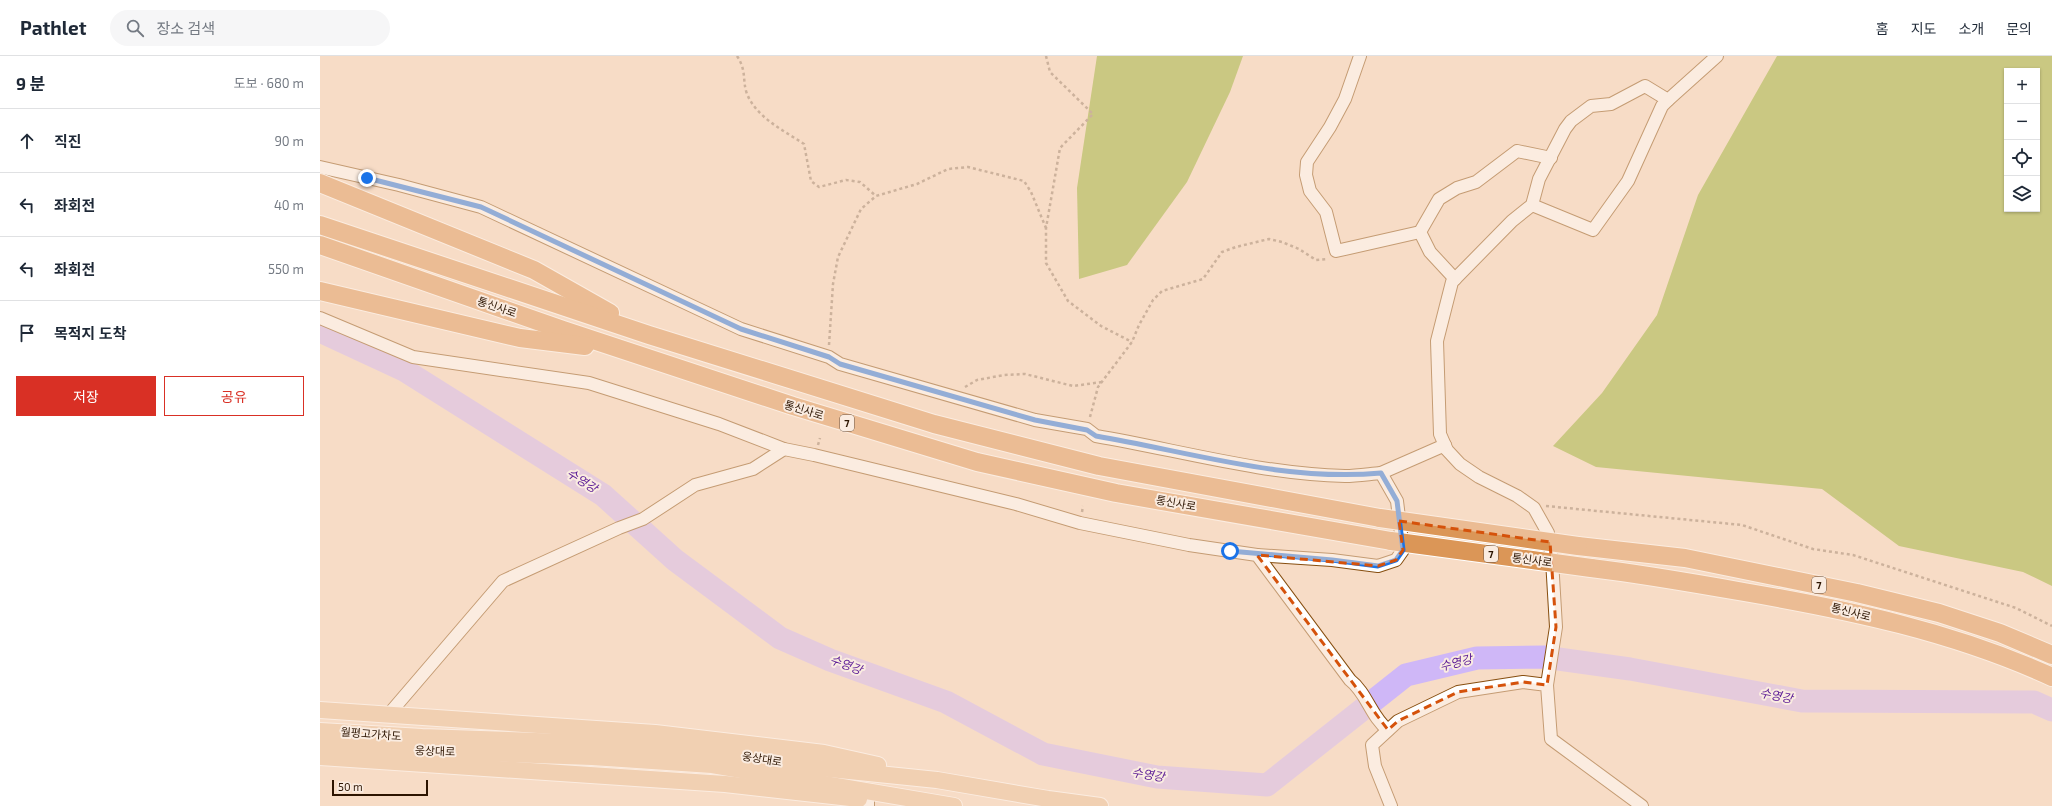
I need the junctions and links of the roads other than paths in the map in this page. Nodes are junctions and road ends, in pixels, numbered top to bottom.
1 (1360, 56) edge
2 (1717, 56) edge
3 (1668, 100) junction
4 (1551, 158) junction
5 (320, 167) edge
6 (320, 183) edge
7 (1532, 205) junction
8 (320, 225) edge
9 (1420, 232) junction
10 (320, 245) edge
11 (1455, 279) junction
12 (320, 291) edge
13 (320, 318) edge
14 (649, 334) junction
15 (631, 352) junction
16 (1445, 446) junction
17 (784, 449) junction
18 (1381, 473) junction
19 (1257, 555) junction
20 (2052, 655) edge
21 (2052, 677) edge
22 (1548, 680) junction
23 (320, 710) edge
24 (389, 714) junction
25 (1385, 727) junction
26 (320, 731) edge
27 (422, 744) junction
28 (320, 745) edge
29 (320, 757) edge
30 (938, 780) junction
31 (923, 802) junction
32 (868, 803) edge
33 (954, 806) edge
34 (1100, 806) edge
35 (1391, 806) edge
36 (1642, 806) edge

1 - 9 street
2 - 3 street
3 - 4 street
3 - 7 street
4 - 7 street
4 - 9 street
5 - 18 street
6 - 14 highway
7 - 11 street
8 - 14 highway, 통신사로 / 7
9 - 11 street
10 - 15 highway, 통신사로 / 7
11 - 16 street
12 - 15 highway
13 - 17 street
14 - 20 highway, 통신사로 / 7, bridge
15 - 21 highway, 통신사로 / 7, bridge
16 - 18 street
16 - 22 street
17 - 19 street
17 - 24 street
18 - 19 street
19 - 25 street
22 - 25 street
22 - 36 street
23 - 24 main road
24 - 30 main road
25 - 35 street
26 - 27 main road, 월평고가차도
27 - 28 main road, 웅상대로
27 - 30 main road, 웅상대로
27 - 31 main road, 웅상대로
29 - 32 main road
30 - 34 main road, 웅상대로
31 - 32 main road
31 - 33 main road, 웅상대로

